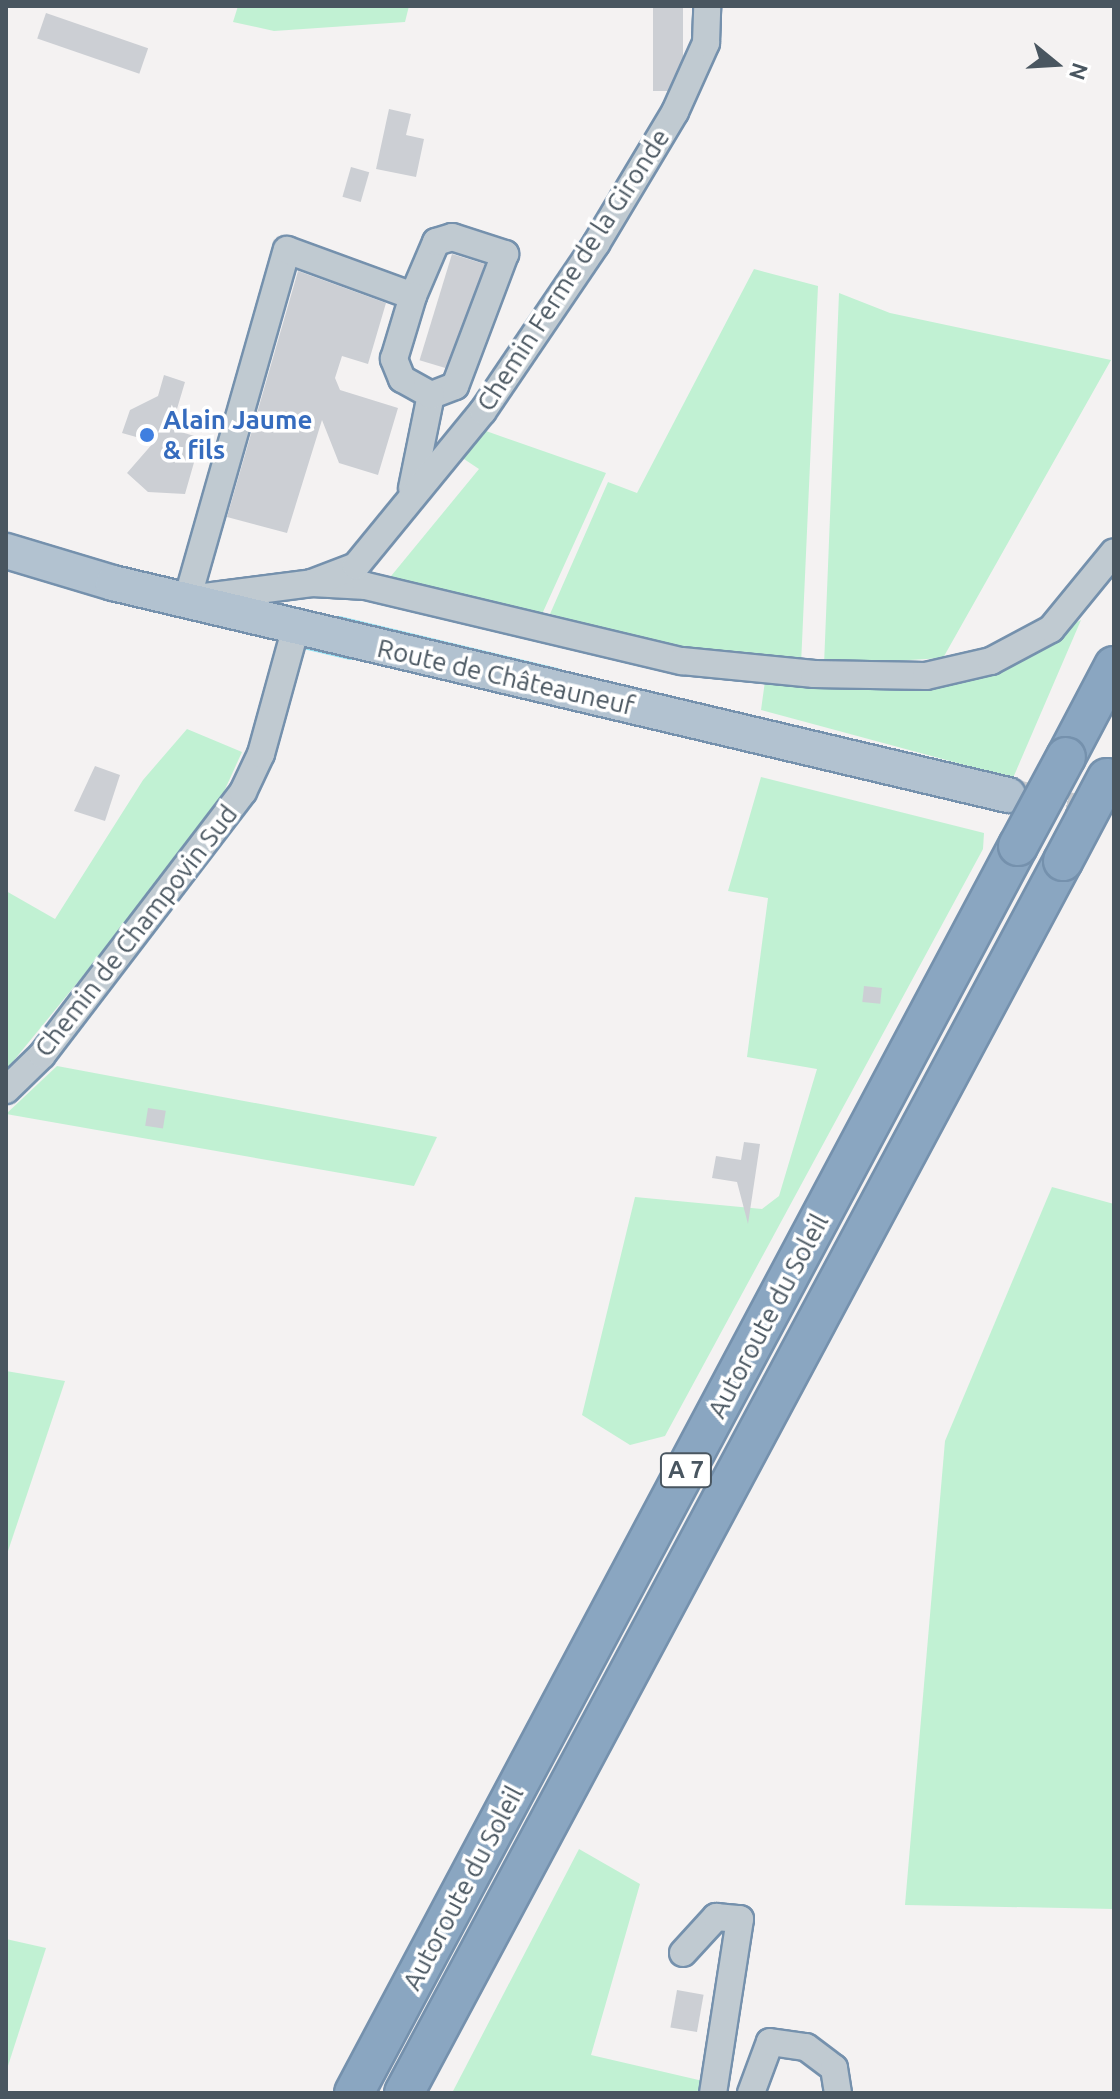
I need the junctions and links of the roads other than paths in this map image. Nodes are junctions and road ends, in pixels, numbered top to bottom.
1 (707, 6) edge
2 (413, 296) junction
3 (431, 395) junction
4 (411, 491) junction
5 (6, 551) edge
6 (1114, 552) edge
7 (312, 583) junction
8 (187, 600) junction
9 (296, 627) junction
10 (1114, 666) edge
11 (1110, 772) edge
12 (1008, 795) tunnel mouth
13 (6, 1090) edge
14 (544, 1831) junction
15 (683, 1953) dead end
16 (354, 2093) edge
17 (404, 2093) edge
18 (429, 2093) edge
19 (713, 2093) edge
20 (751, 2093) edge
21 (838, 2093) edge

1 - 4 street, Chemin Ferme de la Gironde
2 - 3 street
2 - 3 street
2 - 8 street
3 - 4 street
4 - 7 street, Chemin Ferme de la Gironde
5 - 8 main road, Route de Châteauneuf
6 - 7 street
7 - 8 street, Chemin Ferme de la Gironde
8 - 9 main road, Route de Châteauneuf
9 - 12 main road, Route de Châteauneuf
9 - 13 street, Chemin de Champovin Sud
10 - 16 highway, Autoroute du Soleil / A 7, bridge
11 - 14 highway, Autoroute du Soleil / A 7, bridge
14 - 17 highway, Autoroute du Soleil / A 7
14 - 18 highway
15 - 19 street
20 - 21 street

